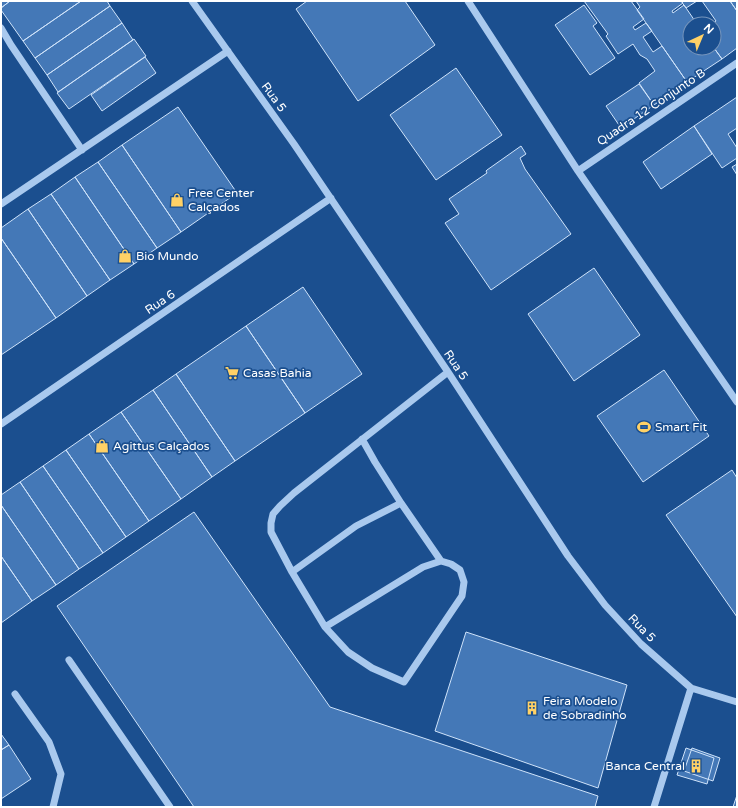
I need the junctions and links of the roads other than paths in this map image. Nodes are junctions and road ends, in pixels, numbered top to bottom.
1 (192, 1) edge
2 (468, 1) edge
3 (1, 28) edge
4 (228, 51) junction
5 (737, 63) edge
6 (82, 150) junction
7 (578, 171) junction
8 (330, 198) junction
9 (1, 204) edge
10 (448, 372) junction
11 (737, 402) edge
12 (1, 424) edge
13 (362, 439) junction
14 (401, 503) junction
15 (441, 561) junction
16 (292, 572) junction
17 (325, 627) junction
18 (69, 660) dead end
19 (690, 688) junction
20 (15, 694) dead end
21 (737, 702) edge
22 (53, 807) edge
23 (170, 807) edge
24 (654, 807) edge

1 - 4 street, Rua 5
2 - 7 street
3 - 6 street
4 - 6 street
4 - 8 street, Rua 5
5 - 7 street, Quadra 12 Conjunto B
6 - 9 street
7 - 11 street
8 - 10 street, Rua 5
8 - 12 street, Rua 6
10 - 13 street
10 - 19 street, Rua 5
13 - 14 street
13 - 16 street
14 - 15 street
14 - 16 street
15 - 17 street
15 - 17 street
16 - 17 street
18 - 23 street
19 - 21 street, Rua 5
19 - 24 street
20 - 22 street

